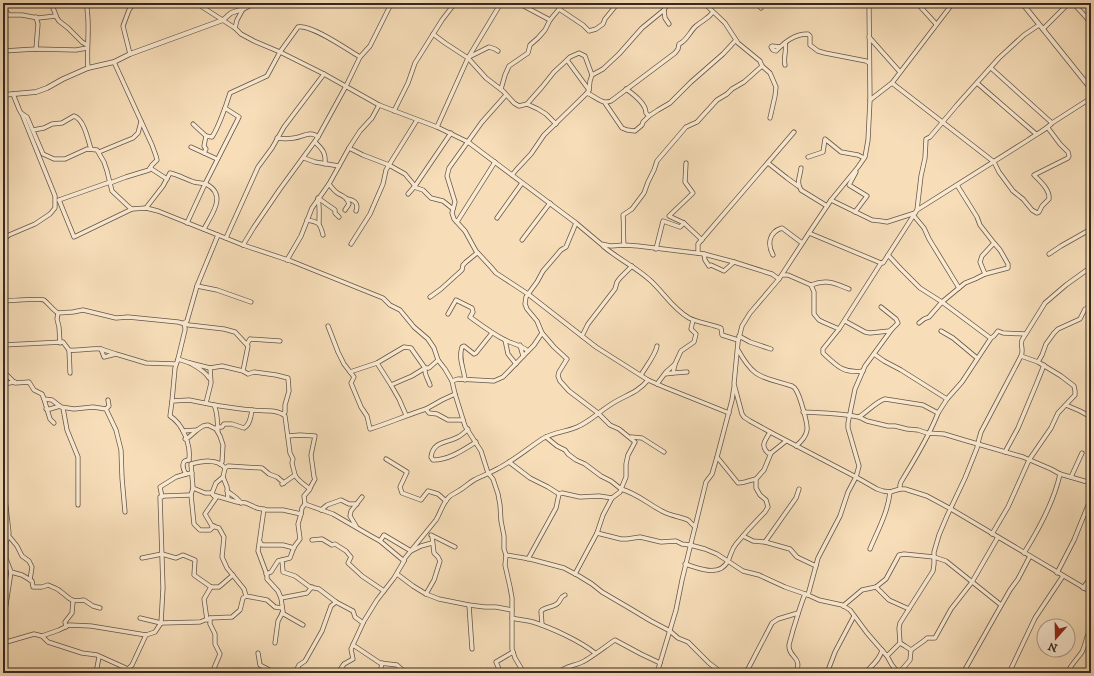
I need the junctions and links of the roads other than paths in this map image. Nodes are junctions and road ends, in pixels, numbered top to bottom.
1 (51, 3) edge
2 (86, 3) edge
3 (134, 3) edge
4 (198, 3) edge
5 (253, 3) edge
6 (390, 3) edge
7 (455, 3) edge
8 (501, 3) edge
9 (518, 3) edge
10 (564, 3) edge
11 (618, 3) edge
12 (668, 3) edge
13 (756, 3) edge
14 (869, 3) edge
15 (917, 3) edge
16 (953, 3) edge
17 (1022, 3) edge
18 (1069, 3) edge
19 (1073, 3) edge
20 (707, 4) edge
21 (3, 8) edge
22 (761, 8) dead end
23 (243, 9) junction
24 (559, 10) junction
25 (664, 10) junction
26 (713, 12) junction
27 (1091, 12) edge
28 (56, 16) junction
29 (1085, 16) junction
30 (36, 17) junction
31 (223, 20) junction
32 (550, 20) junction
33 (1091, 23) edge
34 (669, 24) dead end
35 (936, 24) junction
36 (1039, 25) junction
37 (235, 28) junction
38 (1043, 29) junction
39 (433, 34) junction
40 (869, 37) junction
41 (736, 40) junction
42 (785, 42) junction
43 (87, 46) junction
44 (780, 47) dead end
45 (36, 49) junction
46 (3, 51) edge
47 (498, 51) dead end
48 (280, 52) junction
49 (130, 54) junction
50 (360, 57) junction
51 (468, 58) junction
52 (567, 60) junction
53 (114, 62) junction
54 (869, 63) junction
55 (762, 66) junction
56 (785, 66) dead end
57 (88, 68) junction
58 (991, 68) junction
59 (900, 72) junction
60 (324, 74) junction
61 (592, 75) junction
62 (892, 83) junction
63 (977, 83) junction
64 (346, 86) junction
65 (501, 89) junction
66 (626, 89) junction
67 (1091, 90) edge
68 (588, 91) junction
69 (13, 94) junction
70 (3, 95) edge
71 (506, 95) junction
72 (1091, 98) edge
73 (870, 100) junction
74 (605, 103) junction
75 (526, 104) junction
76 (380, 105) junction
77 (225, 108) junction
78 (394, 111) junction
79 (22, 113) junction
80 (649, 116) junction
81 (770, 118) dead end
82 (417, 120) junction
83 (141, 122) junction
84 (944, 122) junction
85 (1052, 123) junction
86 (194, 124) dead end
87 (556, 124) junction
88 (437, 127) junction
89 (1048, 128) junction
90 (33, 130) junction
91 (794, 132) dead end
92 (451, 133) junction
93 (1036, 134) junction
94 (206, 136) junction
95 (318, 137) junction
96 (278, 138) junction
97 (315, 142) junction
98 (468, 142) junction
99 (191, 147) dead end
100 (349, 148) junction
101 (91, 149) junction
102 (99, 152) junction
103 (204, 153) junction
104 (808, 157) dead end
105 (304, 158) junction
106 (864, 158) junction
107 (217, 159) junction
108 (495, 162) junction
109 (994, 162) junction
110 (686, 163) dead end
111 (768, 163) junction
112 (325, 164) junction
113 (389, 165) junction
114 (339, 166) junction
115 (858, 167) junction
116 (150, 168) junction
117 (801, 168) dead end
118 (512, 175) junction
119 (167, 179) junction
120 (110, 182) junction
121 (522, 183) junction
122 (205, 184) junction
123 (329, 184) junction
124 (957, 185) junction
125 (415, 186) junction
126 (799, 186) junction
127 (408, 194) dead end
128 (318, 198) junction
129 (347, 199) junction
130 (57, 200) junction
131 (831, 200) junction
132 (550, 203) junction
133 (827, 206) junction
134 (146, 208) junction
135 (132, 209) junction
136 (453, 209) junction
137 (345, 210) dead end
138 (356, 211) dead end
139 (855, 212) junction
140 (916, 213) junction
141 (339, 217) dead end
142 (497, 218) dead end
143 (307, 220) junction
144 (456, 222) junction
145 (684, 222) junction
146 (187, 223) junction
147 (576, 223) junction
148 (319, 224) junction
149 (1091, 229) edge
150 (204, 230) junction
151 (209, 232) junction
152 (808, 233) junction
153 (323, 234) dead end
154 (218, 235) junction
155 (226, 238) junction
156 (3, 240) edge
157 (522, 240) dead end
158 (702, 240) junction
159 (215, 241) junction
160 (802, 243) junction
161 (994, 243) junction
162 (351, 244) dead end
163 (601, 244) junction
164 (243, 245) junction
165 (624, 245) junction
166 (656, 248) junction
167 (478, 253) junction
168 (698, 253) junction
169 (704, 254) junction
170 (1049, 254) dead end
171 (773, 255) dead end
172 (888, 255) junction
173 (287, 260) junction
174 (734, 262) junction
175 (881, 263) junction
176 (632, 266) junction
177 (1091, 267) edge
178 (986, 274) junction
179 (782, 275) junction
180 (779, 279) junction
181 (811, 284) junction
182 (197, 286) junction
183 (959, 288) junction
184 (849, 289) dead end
185 (528, 294) junction
186 (430, 297) dead end
187 (3, 301) edge
188 (251, 302) dead end
189 (942, 302) junction
190 (881, 307) dead end
191 (1091, 307) edge
192 (58, 313) junction
193 (448, 314) dead end
194 (693, 320) junction
195 (845, 321) junction
196 (184, 323) junction
197 (919, 323) dead end
198 (328, 326) dead end
199 (892, 329) junction
200 (839, 330) junction
201 (941, 331) dead end
202 (492, 333) junction
203 (542, 333) junction
204 (1015, 334) junction
205 (1025, 334) junction
206 (582, 336) junction
207 (738, 338) junction
208 (991, 338) junction
209 (505, 340) junction
210 (1022, 340) junction
211 (280, 341) dead end
212 (60, 342) junction
213 (246, 344) junction
214 (3, 345) edge
215 (520, 345) junction
216 (656, 346) dead end
217 (101, 349) junction
218 (737, 349) junction
219 (772, 349) dead end
220 (69, 350) junction
221 (528, 351) junction
222 (116, 354) junction
223 (874, 354) junction
224 (523, 356) junction
225 (1021, 356) junction
226 (977, 358) junction
227 (438, 360) junction
228 (177, 361) junction
229 (377, 362) junction
230 (1038, 362) junction
231 (190, 363) junction
232 (516, 364) junction
233 (675, 364) junction
234 (1044, 365) junction
235 (210, 368) junction
236 (424, 368) junction
237 (3, 371) edge
238 (243, 371) junction
239 (863, 371) junction
240 (350, 372) junction
241 (687, 372) dead end
242 (70, 373) dead end
243 (672, 373) junction
244 (665, 374) junction
245 (641, 375) junction
246 (210, 379) junction
247 (465, 380) junction
248 (648, 380) junction
249 (452, 381) junction
250 (15, 382) junction
251 (3, 384) edge
252 (657, 384) junction
253 (734, 384) junction
254 (391, 385) junction
255 (430, 385) dead end
256 (454, 394) junction
257 (44, 399) junction
258 (108, 400) dead end
259 (947, 400) junction
260 (172, 401) junction
261 (206, 403) junction
262 (214, 405) junction
263 (1066, 405) junction
264 (61, 407) junction
265 (46, 409) junction
266 (106, 409) junction
267 (426, 409) junction
268 (252, 410) junction
269 (804, 412) junction
270 (598, 413) junction
271 (728, 413) junction
272 (938, 413) junction
273 (283, 414) junction
274 (406, 415) junction
275 (850, 415) junction
276 (859, 417) junction
277 (1091, 418) edge
278 (463, 420) junction
279 (54, 423) dead end
280 (217, 429) junction
281 (196, 430) junction
282 (468, 430) junction
283 (183, 431) junction
284 (770, 432) junction
285 (930, 433) junction
286 (288, 436) junction
287 (546, 437) junction
288 (630, 437) junction
289 (186, 439) junction
290 (786, 441) junction
291 (476, 442) junction
292 (978, 444) junction
293 (796, 446) junction
294 (664, 452) dead end
295 (1005, 452) junction
296 (771, 453) junction
297 (1082, 453) dead end
298 (717, 457) junction
299 (386, 458) dead end
300 (189, 460) junction
301 (1029, 460) junction
302 (509, 462) junction
303 (191, 464) junction
304 (220, 464) junction
305 (225, 468) junction
306 (497, 469) junction
307 (192, 472) junction
308 (488, 473) junction
309 (186, 474) junction
310 (1060, 474) junction
311 (295, 475) junction
312 (856, 476) junction
313 (223, 477) junction
314 (1071, 477) junction
315 (493, 479) junction
316 (756, 479) junction
317 (3, 482) edge
318 (1091, 483) edge
319 (193, 488) junction
320 (310, 488) junction
321 (621, 489) junction
322 (799, 489) dead end
323 (900, 489) junction
324 (227, 491) junction
325 (890, 492) junction
326 (212, 494) junction
327 (559, 494) junction
328 (191, 495) junction
329 (162, 496) junction
330 (362, 497) dead end
331 (612, 498) junction
332 (1091, 498) edge
333 (228, 499) junction
334 (446, 501) junction
335 (241, 503) junction
336 (305, 504) junction
337 (357, 504) junction
338 (78, 505) dead end
339 (264, 509) junction
340 (951, 509) junction
341 (321, 510) junction
342 (124, 512) dead end
343 (301, 514) junction
344 (214, 526) junction
345 (695, 527) junction
346 (357, 528) junction
347 (426, 533) junction
348 (597, 533) junction
349 (992, 534) junction
350 (8, 535) junction
351 (432, 536) junction
352 (743, 536) junction
353 (998, 537) junction
354 (312, 540) dead end
355 (380, 541) junction
356 (260, 542) junction
357 (765, 542) junction
358 (432, 543) junction
359 (690, 545) junction
360 (455, 547) dead end
361 (294, 548) junction
362 (870, 549) dead end
363 (411, 551) junction
364 (1024, 553) junction
365 (162, 554) junction
366 (506, 555) junction
367 (1030, 556) junction
368 (934, 557) junction
369 (142, 558) dead end
370 (528, 559) junction
371 (282, 560) junction
372 (404, 561) junction
373 (728, 561) junction
374 (685, 564) junction
375 (3, 565) edge
376 (8, 566) junction
377 (816, 566) junction
378 (11, 572) junction
379 (1057, 573) junction
380 (266, 574) junction
381 (397, 574) junction
382 (575, 574) junction
383 (233, 575) junction
384 (1063, 576) junction
385 (1091, 577) edge
386 (30, 580) junction
387 (972, 582) junction
388 (211, 587) junction
389 (312, 587) junction
390 (876, 587) junction
391 (1083, 588) junction
392 (384, 591) junction
393 (1091, 592) edge
394 (426, 594) junction
395 (565, 595) dead end
396 (806, 595) junction
397 (246, 596) junction
398 (281, 598) junction
399 (73, 601) junction
400 (336, 602) junction
401 (1001, 605) junction
402 (469, 606) junction
403 (843, 606) junction
404 (100, 608) dead end
405 (282, 608) junction
406 (909, 609) junction
407 (512, 610) junction
408 (282, 613) junction
409 (798, 613) junction
410 (854, 616) junction
411 (140, 618) dead end
412 (512, 618) junction
413 (209, 619) junction
414 (161, 623) junction
415 (363, 623) junction
416 (3, 624) edge
417 (303, 625) dead end
418 (542, 626) junction
419 (3, 627) edge
420 (66, 627) junction
421 (1091, 628) edge
422 (670, 631) junction
423 (146, 635) junction
424 (42, 636) junction
425 (275, 643) dead end
426 (900, 643) junction
427 (3, 644) edge
428 (352, 645) junction
429 (472, 649) dead end
430 (882, 650) junction
431 (910, 650) junction
432 (513, 652) junction
433 (258, 653) dead end
434 (595, 653) junction
435 (99, 656) junction
436 (887, 656) junction
437 (382, 663) junction
438 (660, 663) junction
439 (128, 669) junction
440 (898, 672) edge
441 (96, 673) edge
442 (137, 673) edge
443 (212, 673) edge
444 (275, 673) edge
445 (295, 673) edge
446 (338, 673) edge
447 (380, 673) edge
448 (406, 673) edge
449 (496, 673) edge
450 (524, 673) edge
451 (558, 673) edge
452 (657, 673) edge
453 (722, 673) edge
454 (743, 673) edge
455 (796, 673) edge
456 (827, 673) edge
457 (865, 673) edge
458 (963, 673) edge
459 (1009, 673) edge
460 (1068, 673) edge

1 - 28 street
2 - 43 street
3 - 49 street
4 - 31 street
5 - 23 street
6 - 50 street
7 - 39 street
8 - 51 street
9 - 32 street
10 - 24 street
11 - 24 street
12 - 25 street
13 - 22 street
14 - 40 street
15 - 35 street
16 - 35 street
17 - 36 street
18 - 38 street
19 - 29 street
20 - 26 street
21 - 30 street
23 - 31 street
23 - 37 street
24 - 32 street
25 - 34 street
25 - 61 street
26 - 41 street
26 - 66 street
27 - 29 street
28 - 30 street
28 - 43 street
29 - 33 street
30 - 45 street
31 - 37 street
31 - 49 street
32 - 65 street
35 - 59 street
36 - 38 street
36 - 58 street
37 - 48 street
38 - 67 street
39 - 51 street
39 - 78 street
40 - 54 street
40 - 59 street
41 - 55 street
41 - 80 street
42 - 44 street
42 - 54 street
42 - 56 street
43 - 45 street
43 - 57 street
45 - 46 street
47 - 51 street
48 - 50 street
48 - 60 street
48 - 77 street
49 - 53 street
50 - 64 street
51 - 65 street
51 - 88 street
52 - 61 street
52 - 68 street
52 - 75 street
53 - 57 street
53 - 83 street
54 - 73 street
55 - 81 street
55 - 165 street
57 - 69 street
58 - 63 street
58 - 85 street
59 - 62 street
60 - 64 street
60 - 96 street
61 - 68 street
62 - 73 street
62 - 84 street
63 - 84 street
63 - 93 street
64 - 76 street
64 - 95 street
65 - 71 street
66 - 74 street
66 - 80 street
68 - 74 street
68 - 87 street
69 - 70 street
69 - 79 street
71 - 75 street
71 - 98 street
72 - 85 street
73 - 106 street
74 - 80 street
75 - 87 street
76 - 78 street
76 - 100 street
77 - 94 street
77 - 107 street
78 - 82 street
79 - 90 street
79 - 130 street
82 - 88 street
82 - 113 street
83 - 102 street
83 - 116 street
84 - 109 street
84 - 140 street
85 - 89 street
86 - 94 street
87 - 118 street
88 - 92 street
89 - 93 street
89 - 109 street
90 - 101 street
90 - 101 street
91 - 111 street
92 - 98 street
92 - 125 street
93 - 109 street
94 - 103 street
95 - 96 street
95 - 97 street
96 - 155 street
97 - 105 street
97 - 112 street
98 - 108 street
98 - 136 street
99 - 103 street
100 - 113 street
100 - 114 street
101 - 102 street
102 - 120 street
103 - 107 street
104 - 106 street
105 - 112 street
105 - 164 street
106 - 115 street
107 - 122 street
108 - 118 street
108 - 144 street
109 - 124 street
110 - 145 street
111 - 126 street
111 - 158 street
112 - 114 street
113 - 125 street
113 - 162 street
114 - 123 street
115 - 131 street
115 - 139 street
116 - 119 street
116 - 120 street
117 - 126 street
118 - 121 street
119 - 122 street
119 - 134 street
120 - 130 street
120 - 135 street
121 - 132 street
121 - 142 street
122 - 146 street
122 - 150 street
123 - 128 street
123 - 129 street
124 - 140 street
124 - 161 street
125 - 127 street
125 - 136 street
126 - 133 street
128 - 141 street
128 - 143 street
128 - 148 street
129 - 137 street
129 - 138 street
130 - 135 street
130 - 156 street
131 - 133 street
131 - 139 street
132 - 147 street
132 - 157 street
133 - 152 street
134 - 135 street
134 - 146 street
136 - 144 street
139 - 140 street
140 - 172 street
140 - 183 street
143 - 148 street
143 - 173 street
144 - 167 street
145 - 158 street
145 - 166 street
146 - 150 street
147 - 163 street
147 - 185 street
148 - 153 street
149 - 170 street
150 - 151 street
151 - 154 street
151 - 159 street
152 - 160 street
152 - 175 street
154 - 155 street
154 - 159 street
155 - 164 street
158 - 168 street
159 - 182 street
160 - 171 street
160 - 179 street
161 - 178 street
161 - 178 street
163 - 165 street
163 - 176 street
164 - 173 street
165 - 166 street
166 - 168 street
167 - 185 street
167 - 186 street
168 - 169 street
169 - 174 street
169 - 174 street
172 - 175 street
172 - 189 street
173 - 227 street
174 - 180 street
175 - 195 street
176 - 194 street
176 - 206 street
177 - 205 street
178 - 183 street
179 - 180 street
179 - 181 street
180 - 207 street
181 - 184 street
181 - 200 street
182 - 188 street
182 - 196 street
183 - 189 street
185 - 203 street
185 - 206 street
187 - 192 street
189 - 197 street
189 - 208 street
190 - 199 street
191 - 230 street
192 - 196 street
192 - 212 street
193 - 202 street
194 - 207 street
194 - 233 street
195 - 199 street
195 - 200 street
196 - 213 street
196 - 228 street
198 - 240 street
199 - 223 street
200 - 239 street
201 - 226 street
202 - 209 street
202 - 247 street
203 - 221 street
203 - 270 street
204 - 205 street
204 - 208 street
204 - 210 street
205 - 210 street
206 - 245 street
207 - 218 street
207 - 219 street
208 - 226 street
209 - 215 street
209 - 232 street
210 - 225 street
211 - 213 street
212 - 214 street
212 - 220 street
213 - 238 street
215 - 221 street
215 - 224 street
216 - 245 street
217 - 220 street
217 - 222 street
217 - 222 street
218 - 253 street
218 - 269 street
220 - 242 street
221 - 224 street
222 - 228 street
223 - 239 street
223 - 259 street
224 - 232 street
225 - 230 street
225 - 292 street
226 - 259 street
227 - 236 street
227 - 249 street
228 - 231 street
228 - 260 street
229 - 236 street
229 - 240 street
229 - 254 street
230 - 234 street
231 - 235 street
231 - 246 street
232 - 247 street
233 - 243 street
233 - 244 street
234 - 263 street
234 - 295 street
235 - 238 street
235 - 246 street
236 - 254 street
236 - 255 street
237 - 250 street
238 - 273 street
239 - 275 street
240 - 274 street
241 - 243 street
243 - 244 street
244 - 252 street
245 - 248 street
246 - 261 street
247 - 249 street
248 - 252 street
248 - 270 street
249 - 256 street
250 - 251 street
250 - 257 street
252 - 271 street
253 - 271 street
253 - 284 street
254 - 274 street
256 - 267 street
256 - 278 street
257 - 264 street
257 - 265 street
258 - 266 street
259 - 272 street
260 - 261 street
260 - 283 street
261 - 262 street
262 - 268 street
262 - 280 street
263 - 277 street
263 - 301 street
264 - 265 street
264 - 266 street
264 - 338 street
265 - 279 street
266 - 342 street
267 - 274 street
267 - 278 street
268 - 273 street
268 - 280 street
269 - 275 street
269 - 293 street
270 - 287 street
270 - 288 street
271 - 298 street
272 - 276 street
272 - 285 street
273 - 286 street
275 - 276 street
275 - 312 street
276 - 285 street
278 - 282 street
280 - 281 street
280 - 304 street
281 - 283 street
281 - 289 street
282 - 291 street
282 - 291 street
283 - 289 street
284 - 290 street
284 - 296 street
285 - 292 street
285 - 323 street
286 - 311 street
286 - 320 street
287 - 302 street
287 - 321 street
288 - 294 street
288 - 321 street
289 - 300 street
290 - 293 street
290 - 296 street
291 - 308 street
292 - 295 street
292 - 340 street
293 - 312 street
295 - 301 street
296 - 316 street
297 - 314 street
298 - 316 street
298 - 345 street
299 - 334 street
300 - 303 street
300 - 309 street
301 - 310 street
301 - 349 street
302 - 306 street
302 - 327 street
303 - 304 street
303 - 307 street
304 - 305 street
305 - 311 street
305 - 313 street
306 - 308 street
306 - 315 street
307 - 309 street
307 - 319 street
308 - 315 street
308 - 334 street
309 - 329 street
310 - 314 street
310 - 364 street
311 - 320 street
312 - 325 street
312 - 377 street
313 - 324 street
313 - 326 street
314 - 318 street
315 - 366 street
316 - 352 street
317 - 350 street
319 - 326 street
319 - 328 street
320 - 336 street
321 - 331 street
321 - 345 street
322 - 357 street
323 - 325 street
323 - 340 street
324 - 333 street
324 - 335 street
325 - 362 street
326 - 333 street
326 - 344 street
327 - 331 street
327 - 370 street
328 - 329 street
328 - 344 street
329 - 365 street
330 - 337 street
331 - 348 street
332 - 379 street
333 - 335 street
334 - 347 street
335 - 339 street
336 - 341 street
336 - 343 street
337 - 341 street
337 - 346 street
339 - 343 street
339 - 356 street
340 - 349 street
340 - 368 street
341 - 346 street
343 - 361 street
344 - 383 street
345 - 359 street
346 - 355 street
347 - 351 street
347 - 363 street
348 - 359 street
348 - 382 street
349 - 353 street
350 - 376 street
350 - 386 street
351 - 358 street
351 - 360 street
352 - 357 street
352 - 373 street
353 - 364 street
353 - 387 street
354 - 392 street
355 - 363 street
355 - 372 street
356 - 361 street
356 - 380 street
357 - 377 street
358 - 363 street
358 - 394 street
359 - 373 street
359 - 374 street
361 - 371 street
363 - 372 street
364 - 367 street
365 - 369 street
365 - 388 street
365 - 414 street
366 - 370 street
366 - 407 street
367 - 379 street
367 - 401 street
368 - 387 street
368 - 390 street
368 - 406 street
370 - 382 street
371 - 380 street
371 - 389 street
372 - 381 street
373 - 374 street
373 - 396 street
374 - 422 street
375 - 376 street
376 - 378 street
377 - 396 street
378 - 386 street
378 - 416 street
379 - 384 street
380 - 398 street
381 - 392 street
381 - 394 street
382 - 422 street
383 - 388 street
383 - 397 street
384 - 391 street
384 - 459 street
385 - 391 street
386 - 399 street
387 - 401 street
387 - 431 street
388 - 413 street
389 - 398 street
389 - 400 street
390 - 403 street
390 - 406 street
391 - 393 street
392 - 415 street
394 - 402 street
395 - 418 street
396 - 403 street
396 - 409 street
397 - 405 street
397 - 413 street
398 - 405 street
399 - 404 street
399 - 420 street
400 - 415 street
400 - 445 street
401 - 458 street
402 - 407 street
402 - 429 street
403 - 410 street
405 - 408 street
406 - 426 street
407 - 412 street
408 - 417 street
408 - 425 street
409 - 454 street
409 - 455 street
410 - 430 street
410 - 456 street
411 - 414 street
412 - 418 street
412 - 432 street
413 - 414 street
413 - 443 street
414 - 423 street
415 - 428 street
418 - 434 street
419 - 427 street
420 - 423 street
420 - 424 street
421 - 460 street
422 - 438 street
422 - 453 street
423 - 439 street
424 - 427 street
424 - 435 street
426 - 431 street
426 - 436 street
428 - 437 street
428 - 446 street
430 - 436 street
430 - 457 street
431 - 440 street
432 - 449 street
432 - 450 street
433 - 444 street
434 - 438 street
434 - 451 street
435 - 439 street
435 - 441 street
436 - 440 street
437 - 447 street
437 - 448 street
438 - 452 street
439 - 442 street

